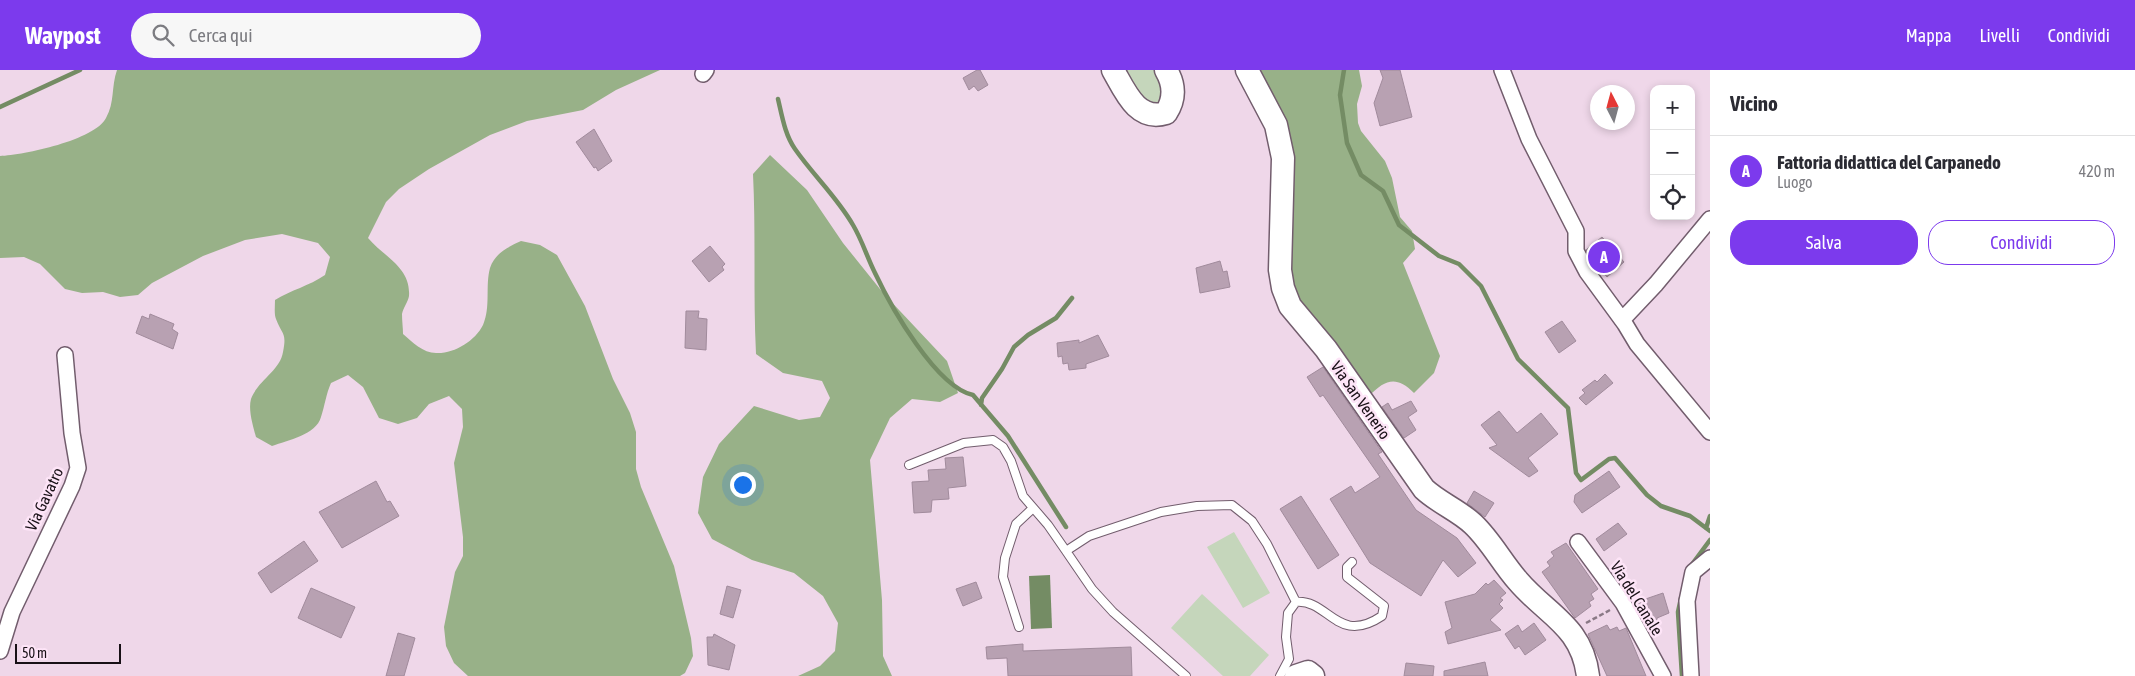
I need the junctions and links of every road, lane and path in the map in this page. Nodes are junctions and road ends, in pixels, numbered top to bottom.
1 (1113, 70) edge
2 (1166, 70) edge
3 (1246, 70) edge
4 (1502, 70) edge
5 (1710, 219) edge
6 (1622, 320) junction
7 (64, 354) dead end
8 (1710, 432) edge
9 (909, 465) dead end
10 (1032, 509) junction
11 (1578, 542) dead end
12 (1066, 551) junction
13 (1710, 558) edge
14 (1352, 562) dead end
15 (1296, 602) junction
16 (1623, 603) junction
17 (1019, 626) dead end
18 (1570, 632) junction
19 (0, 651) edge
20 (1186, 676) edge
21 (1280, 676) edge
22 (1296, 676) edge
23 (1313, 676) edge
24 (1588, 676) edge
25 (1663, 676) edge
26 (1691, 676) edge

1 - 2 street
3 - 18 street, Via San Venerio
4 - 6 street
5 - 6 street
6 - 8 street
7 - 19 street, Via Gavatro
9 - 10 lane
10 - 12 lane
10 - 17 lane
11 - 16 street, Via del Canale
12 - 15 lane
12 - 20 lane
13 - 26 street
14 - 15 lane
15 - 21 lane
16 - 18 path
16 - 25 street, Via del Canale
18 - 24 street, Via San Venerio
22 - 23 street

